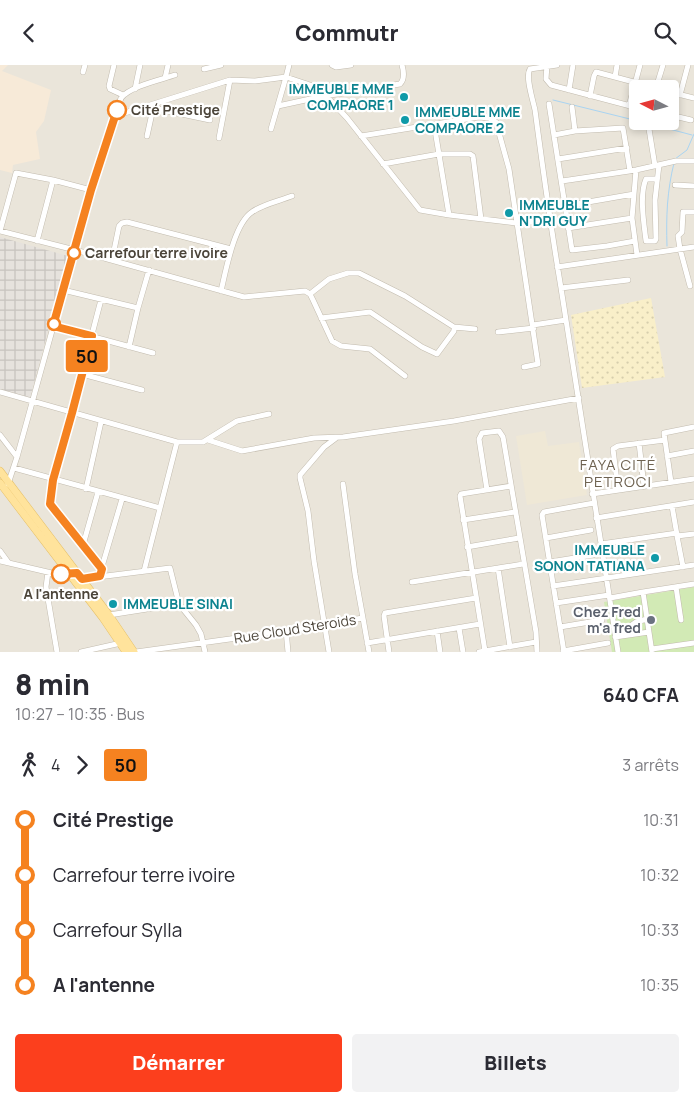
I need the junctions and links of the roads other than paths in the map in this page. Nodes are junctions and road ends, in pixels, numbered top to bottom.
1 (85, 65) edge
2 (114, 65) edge
3 (140, 65) edge
4 (168, 65) edge
5 (221, 65) edge
6 (289, 65) edge
7 (332, 65) edge
8 (351, 65) edge
9 (402, 65) edge
10 (556, 65) edge
11 (573, 65) edge
12 (617, 65) edge
13 (640, 65) edge
14 (663, 65) edge
15 (688, 65) edge
16 (547, 66) edge
17 (204, 69) dead end
18 (83, 72) dead end
19 (175, 75) dead end
20 (286, 77) junction
21 (615, 77) junction
22 (165, 78) junction
23 (230, 80) junction
24 (629, 80) edge
25 (636, 80) edge
26 (660, 80) edge
27 (136, 89) junction
28 (569, 90) junction
29 (123, 95) junction
30 (680, 95) joint
31 (324, 96) junction
32 (590, 96) junction
33 (694, 98) edge
34 (549, 104) dead end
35 (153, 106) junction
36 (278, 106) junction
37 (629, 106) edge
38 (572, 107) dead end
39 (116, 116) junction
40 (679, 117) edge
41 (210, 120) dead end
42 (691, 120) dead end
43 (434, 124) junction
44 (272, 129) dead end
45 (649, 130) edge
46 (575, 131) junction
47 (554, 135) junction
48 (147, 136) dead end
49 (361, 136) junction
50 (219, 138) dead end
51 (627, 148) junction
52 (439, 154) junction
53 (558, 159) junction
54 (694, 161) edge
55 (383, 164) junction
56 (657, 165) junction
57 (633, 170) junction
58 (657, 179) junction
59 (53, 180) junction
60 (562, 181) junction
61 (675, 185) dead end
62 (694, 186) edge
63 (91, 190) junction
64 (634, 194) junction
65 (292, 196) dead end
66 (565, 206) junction
67 (694, 212) edge
68 (449, 215) junction
69 (632, 218) junction
70 (481, 219) junction
71 (549, 221) junction
72 (516, 223) junction
73 (568, 228) junction
74 (0, 231) edge
75 (37, 241) junction
76 (635, 241) junction
77 (694, 247) edge
78 (231, 249) junction
79 (680, 249) junction
80 (75, 250) junction
81 (638, 255) junction
82 (112, 260) junction
83 (557, 267) junction
84 (149, 270) junction
85 (628, 280) dead end
86 (690, 286) dead end
87 (561, 288) junction
88 (63, 290) junction
89 (221, 291) junction
90 (310, 295) junction
91 (101, 300) junction
92 (138, 308) junction
93 (321, 318) junction
94 (566, 320) junction
95 (53, 326) junction
96 (534, 326) junction
97 (454, 327) junction
98 (475, 329) dead end
99 (498, 332) dead end
100 (92, 336) junction
101 (129, 347) junction
102 (153, 353) dead end
103 (524, 367) dead end
104 (82, 374) junction
105 (405, 376) dead end
106 (142, 390) dead end
107 (0, 392) edge
108 (579, 398) junction
109 (32, 401) junction
110 (72, 413) junction
111 (269, 414) dead end
112 (101, 422) junction
113 (694, 427) edge
114 (0, 435) edge
115 (336, 438) junction
116 (208, 440) junction
117 (665, 440) junction
118 (177, 442) junction
119 (639, 443) junction
120 (694, 452) edge
121 (667, 456) junction
122 (17, 457) junction
123 (14, 468) junction
124 (0, 471) edge
125 (694, 479) edge
126 (53, 480) junction
127 (9, 482) junction
128 (671, 482) junction
129 (0, 483) edge
130 (343, 485) dead end
131 (511, 486) junction
132 (644, 486) junction
133 (86, 489) junction
134 (487, 490) junction
135 (618, 490) junction
136 (6, 491) junction
137 (98, 492) junction
138 (592, 494) junction
139 (122, 499) junction
140 (594, 503) junction
141 (694, 503) edge
142 (672, 506) junction
143 (160, 509) junction
144 (515, 512) junction
145 (596, 518) junction
146 (463, 520) junction
147 (590, 530) dead end
148 (694, 534) edge
149 (677, 535) junction
150 (519, 538) junction
151 (546, 538) junction
152 (601, 543) junction
153 (82, 545) junction
154 (467, 547) junction
155 (0, 551) edge
156 (593, 555) dead end
157 (0, 561) edge
158 (8, 562) junction
159 (550, 562) junction
160 (523, 564) junction
161 (694, 565) edge
162 (683, 567) junction
163 (498, 568) junction
164 (102, 569) junction
165 (48, 571) junction
166 (144, 571) junction
167 (471, 572) junction
168 (69, 575) junction
169 (80, 576) junction
170 (100, 576) junction
171 (607, 579) junction
172 (412, 582) dead end
173 (694, 584) edge
174 (553, 586) junction
175 (676, 587) junction
176 (643, 592) junction
177 (609, 596) junction
178 (476, 598) junction
179 (180, 603) junction
180 (556, 603) junction
181 (109, 615) junction
182 (363, 618) junction
183 (647, 619) junction
184 (602, 620) dead end
185 (681, 620) dead end
186 (324, 624) junction
187 (480, 624) junction
188 (560, 627) junction
189 (459, 628) junction
190 (286, 630) junction
191 (437, 631) junction
192 (649, 632) junction
193 (625, 635) junction
194 (615, 637) junction
195 (387, 639) junction
196 (536, 642) junction
197 (121, 643) junction
198 (203, 643) junction
199 (367, 643) junction
200 (608, 643) dead end
201 (694, 643) edge
202 (510, 647) junction
203 (166, 650) edge
204 (92, 651) edge
205 (564, 651) edge
206 (652, 651) edge
207 (57, 652) edge
208 (81, 652) edge
209 (126, 652) edge
210 (135, 652) edge
211 (205, 652) edge
212 (288, 652) edge
213 (329, 652) edge
214 (369, 652) edge
215 (389, 652) edge
216 (440, 652) edge
217 (463, 652) edge
218 (482, 652) edge
219 (537, 652) edge
220 (618, 652) edge

1 - 18 street
2 - 29 street
3 - 27 street
4 - 22 street
5 - 17 street
6 - 20 street
7 - 8 street
9 - 31 street
10 - 16 street
11 - 28 street
12 - 21 street
13 - 25 street
14 - 26 street
15 - 30 street
16 - 28 street
16 - 71 street
19 - 22 street
20 - 23 street
20 - 31 street
20 - 36 street
21 - 24 street
21 - 32 street
22 - 27 street
23 - 35 street
23 - 50 street
27 - 29 street
28 - 32 street
29 - 39 street
30 - 33 street
31 - 36 street
31 - 49 street
32 - 37 street
34 - 47 street
35 - 39 street
35 - 41 street
35 - 48 street
36 - 44 street
38 - 46 street
39 - 63 street
40 - 42 street
43 - 49 street
43 - 52 street
43 - 72 street
45 - 56 street
46 - 47 street
46 - 51 street
47 - 53 street
49 - 55 street
51 - 53 street
51 - 57 street
52 - 55 street
52 - 68 street
52 - 70 street
53 - 60 street
54 - 56 street
55 - 68 street
56 - 57 street
56 - 58 street
57 - 60 street
57 - 64 street
58 - 58 street
59 - 63 street
59 - 74 street
59 - 75 street
60 - 66 street
61 - 62 street
63 - 80 street
64 - 66 street
64 - 69 street
65 - 78 street
66 - 73 street
67 - 79 street
68 - 70 street
69 - 73 street
69 - 76 street
70 - 72 street
71 - 72 street
71 - 83 street
72 - 96 street
73 - 76 street
74 - 75 street
75 - 80 street
76 - 81 street
77 - 79 street
78 - 82 street
78 - 89 street
79 - 81 street
79 - 86 street
80 - 82 street
80 - 88 street
81 - 83 street
82 - 84 street
83 - 87 street
84 - 89 street
84 - 92 street
85 - 87 street
87 - 94 street
88 - 91 street
88 - 95 street
89 - 90 street
90 - 93 street
90 - 97 street
91 - 92 street
91 - 100 street
92 - 101 street
93 - 97 street
93 - 105 street
94 - 96 street
94 - 108 street
95 - 100 street
95 - 109 street
96 - 99 street
96 - 103 street
97 - 98 street
100 - 101 street
100 - 104 street
101 - 102 street
104 - 106 street
104 - 110 street
107 - 109 street
108 - 115 street
108 - 138 street
109 - 110 street
109 - 122 street
110 - 112 street
110 - 126 street
111 - 116 street
112 - 118 street
112 - 133 street
113 - 117 street
114 - 122 street
115 - 116 street
115 - 186 street
116 - 118 street
117 - 119 street
117 - 121 street
118 - 143 street
119 - 132 street
119 - 135 street
120 - 121 street
121 - 128 street
122 - 123 street
123 - 126 street
123 - 127 street
124 - 127 main road
125 - 128 street
126 - 133 street
126 - 153 street
127 - 136 street
127 - 169 main road
128 - 132 street
129 - 136 main road
130 - 182 street
131 - 134 street
131 - 134 street
131 - 144 street
132 - 135 street
133 - 137 street
134 - 146 street
135 - 138 street
136 - 168 main road
137 - 139 street
137 - 153 street
138 - 140 street
139 - 143 street
139 - 164 street
140 - 145 street
140 - 151 street
141 - 142 street
142 - 145 street
142 - 149 street
143 - 166 street
144 - 146 street
144 - 150 street
145 - 152 street
146 - 154 street
147 - 151 street
148 - 149 street
149 - 152 street
149 - 162 street
150 - 154 street
150 - 160 street
151 - 159 street
152 - 171 street
153 - 164 street
154 - 167 street
155 - 158 street
156 - 159 street
157 - 158 street
158 - 165 street
159 - 174 street
160 - 163 street
160 - 196 street
161 - 162 street
162 - 171 street
163 - 167 street
163 - 202 street
164 - 170 street
165 - 168 street
165 - 207 street
166 - 170 street
166 - 179 street
167 - 172 street
167 - 178 street
168 - 169 street
168 - 197 main road
169 - 170 street
169 - 181 main road
171 - 174 street
171 - 177 street
173 - 175 street
174 - 180 street
175 - 176 street
175 - 185 street
176 - 177 street
176 - 183 street
177 - 180 street
177 - 194 street
178 - 187 street
178 - 195 street
179 - 181 street
179 - 198 street
180 - 188 street
181 - 210 main road
182 - 186 street, Rue Cloud Steroids
182 - 199 street, Rue Cloud Steroids
183 - 192 street
183 - 193 street
184 - 188 street
186 - 190 street, Rue Cloud Steroids
186 - 213 street
187 - 189 street
187 - 218 street
188 - 205 street
189 - 191 street
189 - 217 street
190 - 198 street, Rue Cloud Steroids
190 - 212 street
191 - 195 street
191 - 216 street
192 - 193 street
192 - 206 street
193 - 194 street
194 - 220 street
195 - 199 street
195 - 215 street
196 - 202 street
196 - 219 street
197 - 204 street
197 - 209 main road
198 - 203 street, Rue Cloud Steroids
198 - 211 street
199 - 214 street, Rue Cloud Steroids
200 - 205 street
201 - 206 street
202 - 218 street
203 - 210 street, Rue Cloud Steroids
204 - 208 street

